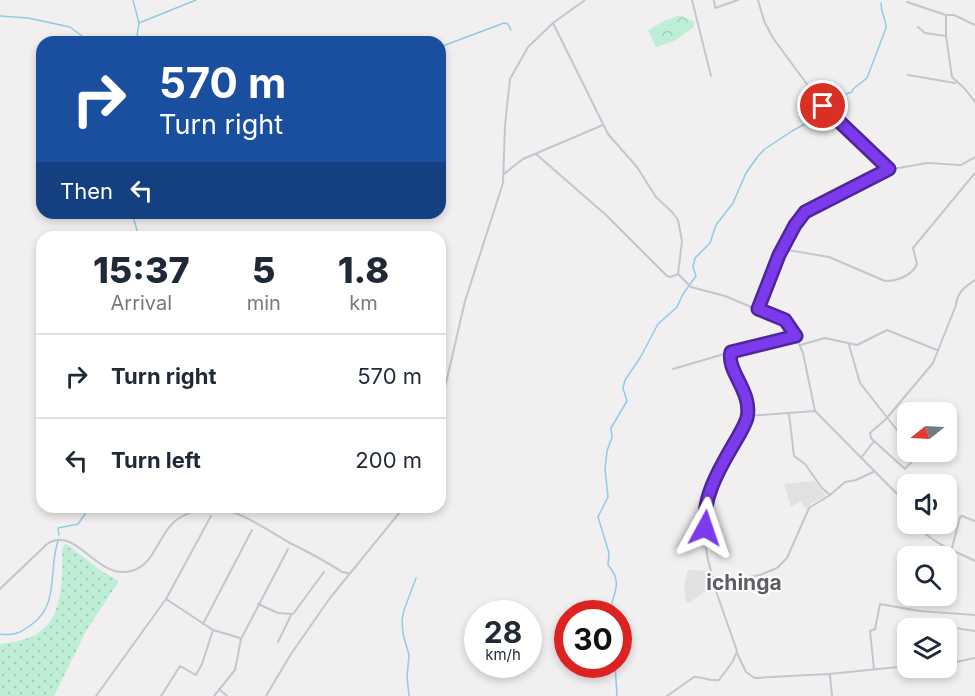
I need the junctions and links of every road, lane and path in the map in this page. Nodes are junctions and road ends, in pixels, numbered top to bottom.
1 (585, 0) edge
2 (692, 0) edge
3 (714, 0) edge
4 (738, 0) edge
5 (758, 0) edge
6 (907, 2) dead end
7 (946, 15) junction
8 (553, 23) junction
9 (975, 25) edge
10 (918, 27) dead end
11 (946, 36) junction
12 (908, 75) dead end
13 (711, 76) dead end
14 (958, 82) junction
15 (975, 102) edge
16 (603, 125) junction
17 (536, 154) junction
18 (975, 157) edge
19 (889, 169) junction
20 (975, 173) edge
21 (504, 174) junction
22 (782, 249) junction
23 (678, 274) junction
24 (975, 280) edge
25 (758, 309) junction
26 (796, 336) junction
27 (849, 344) junction
28 (800, 345) junction
29 (937, 350) junction
30 (731, 352) junction
31 (726, 354) junction
32 (730, 359) junction
33 (673, 369) dead end
34 (446, 383) edge
35 (815, 411) junction
36 (789, 414) junction
37 (747, 417) junction
38 (887, 418) junction
39 (897, 430) edge
40 (874, 441) junction
41 (861, 458) junction
42 (897, 462) edge
43 (897, 462) edge
44 (911, 462) edge
45 (873, 472) junction
46 (830, 495) junction
47 (897, 495) edge
48 (190, 513) edge
49 (233, 513) edge
50 (400, 513) edge
51 (211, 516) dead end
52 (975, 521) edge
53 (252, 530) dead end
54 (925, 534) edge
55 (947, 546) edge
56 (953, 546) edge
57 (288, 549) dead end
58 (957, 552) edge
59 (975, 561) edge
60 (324, 572) dead end
61 (348, 573) junction
62 (716, 585) junction
63 (0, 589) edge
64 (166, 598) junction
65 (258, 604) junction
66 (291, 614) junction
67 (975, 615) edge
68 (203, 624) junction
69 (957, 628) edge
70 (213, 630) junction
71 (975, 631) edge
72 (241, 639) junction
73 (278, 642) dead end
74 (737, 653) junction
75 (975, 658) edge
76 (957, 662) edge
77 (897, 667) edge
78 (874, 669) junction
79 (830, 674) junction
80 (219, 689) junction
81 (96, 696) edge
82 (161, 696) edge
83 (213, 696) edge
84 (227, 696) edge
85 (266, 696) edge
86 (667, 696) edge
87 (832, 696) edge

1 - 8 street
2 - 13 street
3 - 4 street
5 - 19 street
6 - 7 street
7 - 9 street
7 - 11 street
8 - 16 street
8 - 21 street
10 - 11 street
11 - 14 street
12 - 14 street
14 - 15 street
16 - 17 street
16 - 23 street
17 - 21 street
17 - 23 street
18 - 19 street
19 - 22 street
20 - 22 street
21 - 34 street
22 - 25 street
23 - 25 street
24 - 29 street
25 - 26 street
26 - 28 street
26 - 30 street
27 - 28 street
27 - 29 street
27 - 38 street
28 - 35 street
29 - 38 street
30 - 31 street
30 - 32 street
31 - 32 street
31 - 33 street
32 - 37 street
35 - 36 street
35 - 41 street
36 - 37 street
36 - 46 street
37 - 62 street
38 - 39 street
38 - 40 street
40 - 41 street
40 - 42 street
41 - 45 street
43 - 44 street
45 - 46 street
45 - 47 street
46 - 62 street
48 - 63 street
49 - 61 street
50 - 61 street
51 - 64 street
52 - 56 street
53 - 68 street
54 - 55 street
57 - 65 street
58 - 59 street
60 - 66 street
61 - 85 street
62 - 74 street
64 - 68 street
64 - 81 street
65 - 66 street
65 - 72 street
66 - 73 street
67 - 78 street
68 - 70 street
69 - 71 street
70 - 72 street
70 - 82 street
72 - 80 street
74 - 79 street
74 - 86 street
75 - 76 street
77 - 78 street
78 - 79 street
79 - 87 street
80 - 83 street
80 - 84 street

